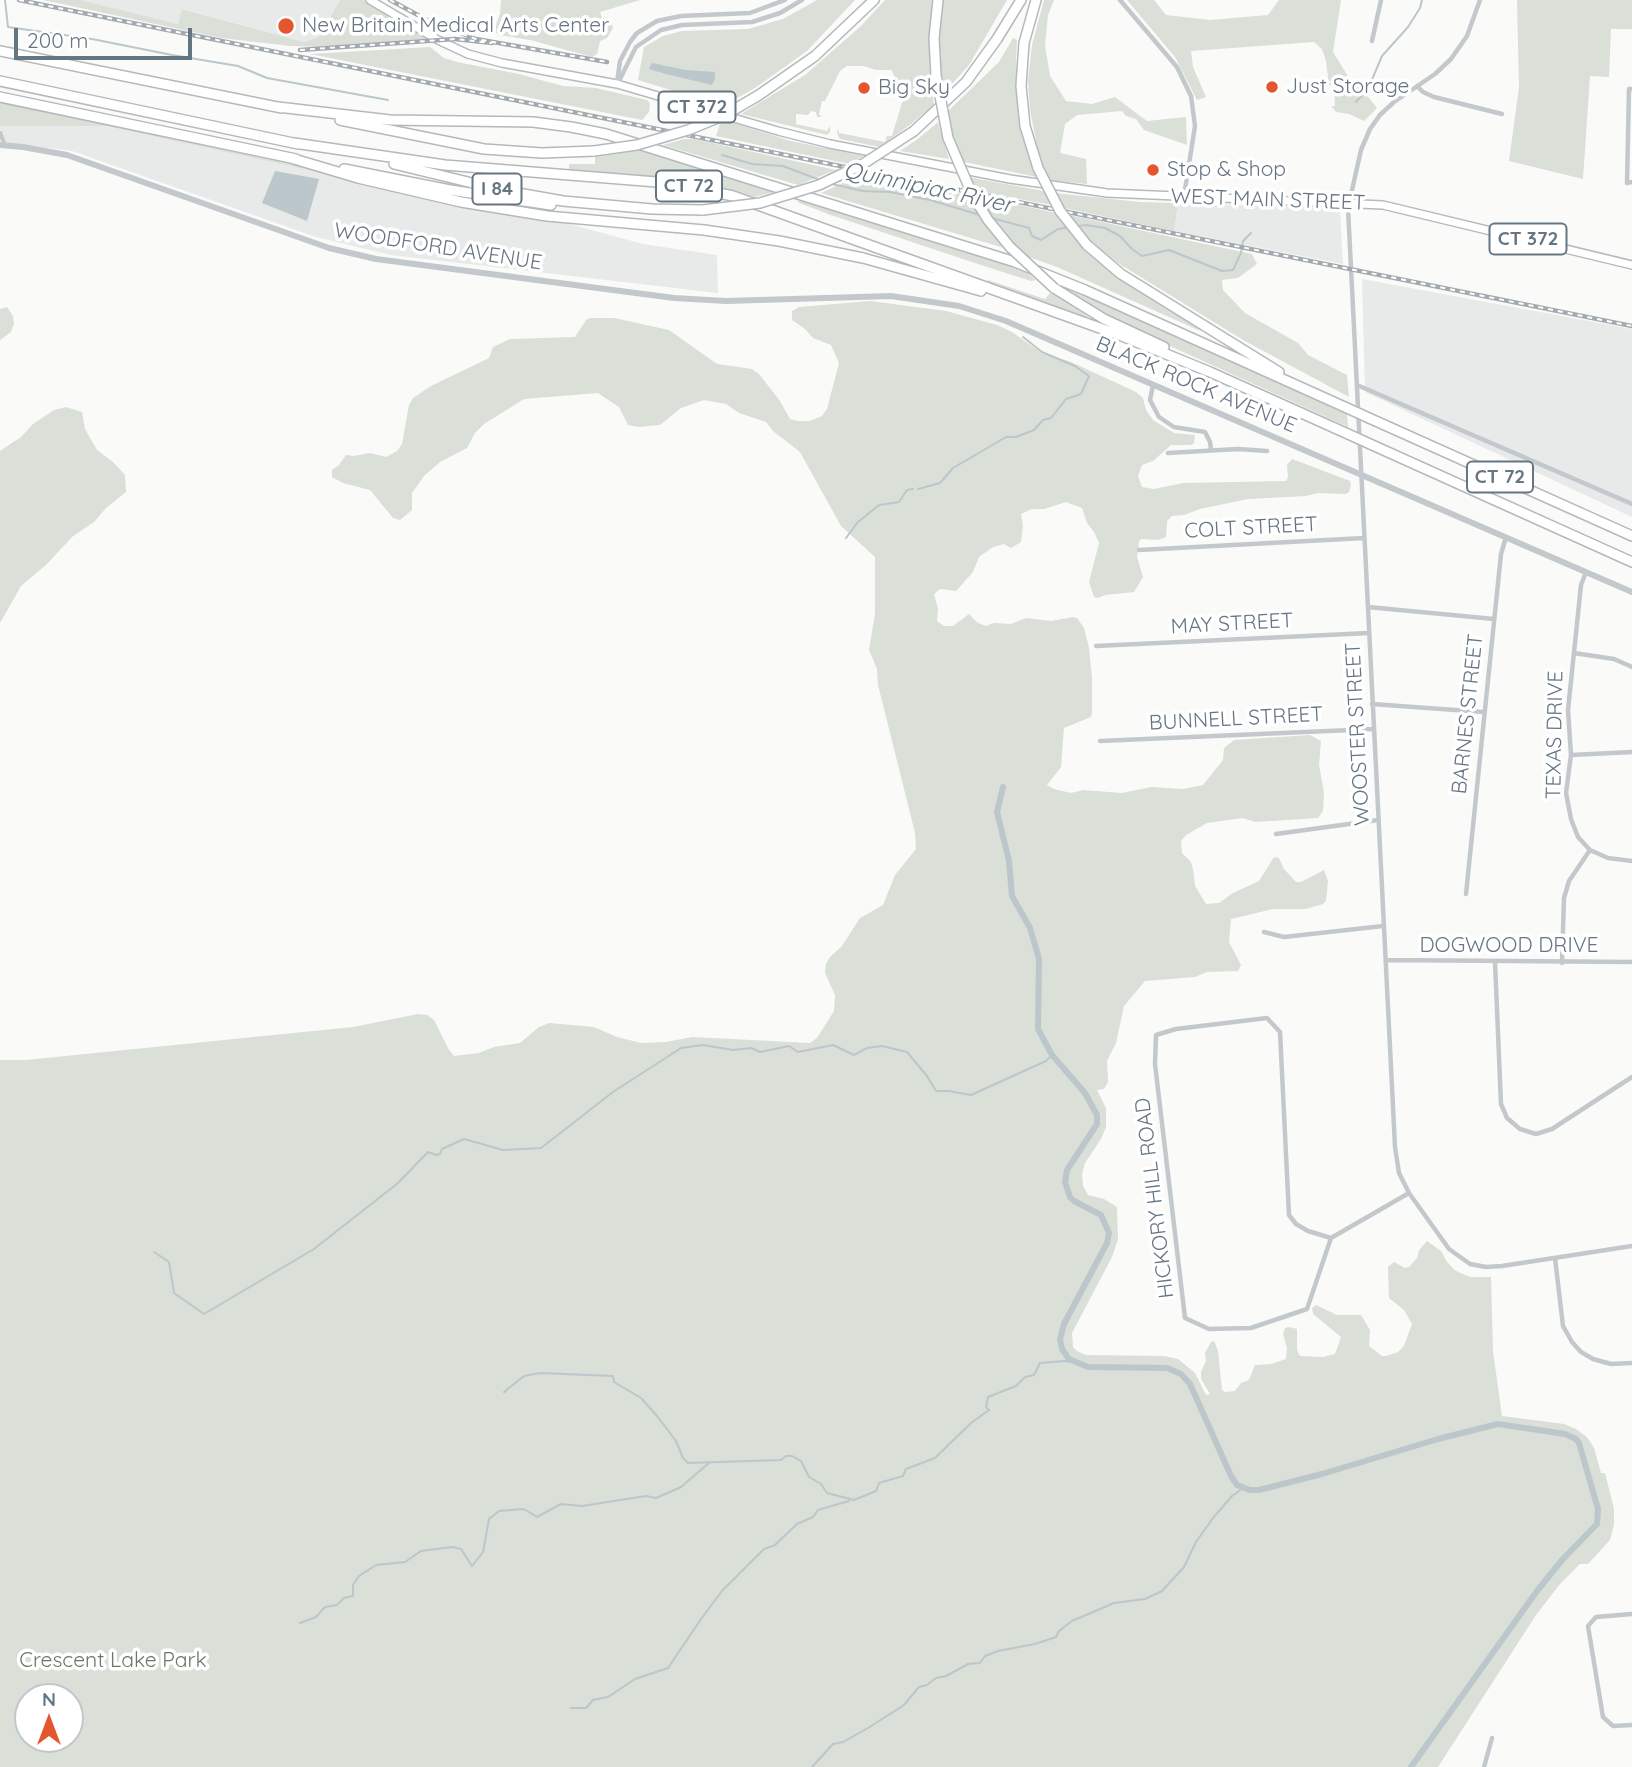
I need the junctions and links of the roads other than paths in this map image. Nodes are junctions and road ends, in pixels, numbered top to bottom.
1 (370, 0) edge
2 (785, 0) edge
3 (802, 0) edge
4 (938, 0) edge
5 (1021, 0) edge
6 (1036, 0) edge
7 (1120, 0) edge
8 (1381, 0) edge
9 (1480, 0) edge
10 (872, 2) edge
11 (1372, 41) dead end
12 (0, 51) edge
13 (0, 81) edge
14 (617, 83) junction
15 (1417, 86) junction
16 (1630, 89) edge
17 (0, 97) edge
18 (278, 107) junction
19 (1502, 114) dead end
20 (0, 133) edge
21 (294, 143) junction
22 (2, 145) edge
23 (294, 159) junction
24 (1629, 183) edge
25 (1184, 197) junction
26 (1349, 203) junction
27 (614, 206) junction
28 (1632, 265) edge
29 (726, 302) joint
30 (1065, 315) junction
31 (1356, 384) junction
32 (1153, 385) junction
33 (1263, 396) junction
34 (1321, 396) junction
35 (1211, 450) junction
36 (1267, 451) dead end
37 (1168, 453) dead end
38 (1361, 474) junction
39 (1632, 505) edge
40 (1632, 536) edge
41 (1506, 537) junction
42 (1364, 538) junction
43 (1139, 550) dead end
44 (1632, 562) edge
45 (1586, 572) junction
46 (1632, 592) edge
47 (1368, 607) junction
48 (1494, 619) junction
49 (1369, 633) junction
50 (1096, 646) dead end
51 (1574, 653) junction
52 (1632, 667) edge
53 (1373, 704) junction
54 (1483, 712) junction
55 (1374, 729) junction
56 (1100, 741) dead end
57 (1632, 752) edge
58 (1571, 755) junction
59 (1378, 820) junction
60 (1276, 834) dead end
61 (1590, 850) junction
62 (1632, 861) edge
63 (1466, 894) dead end
64 (1383, 926) junction
65 (1264, 932) dead end
66 (1386, 960) junction
67 (1495, 962) junction
68 (1632, 962) edge
69 (1562, 963) junction
70 (1632, 1077) edge
71 (1409, 1193) junction
72 (1331, 1238) junction
73 (1632, 1247) edge
74 (1555, 1258) junction
75 (1632, 1363) edge
76 (1632, 1614) edge
77 (1632, 1725) edge
78 (1492, 1738) dead end
79 (1484, 1767) edge

1 - 14 main road, CT 372
2 - 14 street
3 - 14 street
4 - 33 highway, bridge
5 - 27 highway, I 84, bridge
6 - 34 highway, bridge
7 - 25 street
8 - 11 street
9 - 15 street, WOOSTER STREET
10 - 18 highway, I 84, bridge
12 - 18 highway, I 84
13 - 21 highway, I 84
14 - 25 main road, WEST MAIN STREET / CT 372
15 - 19 street
15 - 26 street, WOOSTER STREET
16 - 24 street
17 - 23 highway
18 - 34 highway, CT 72
20 - 22 street, WOODFORD AVENUE
21 - 27 highway, I 84
21 - 30 highway, CT 72
22 - 29 street, WOODFORD AVENUE
23 - 27 highway
23 - 30 highway
25 - 26 main road, WEST MAIN STREET / CT 372
26 - 28 main road, WEST MAIN STREET / CT 372
26 - 31 street, WOOSTER STREET
29 - 32 street, BLACK ROCK AVENUE
30 - 33 highway, CT 72
31 - 38 street, WOOSTER STREET
31 - 39 street
32 - 35 street
32 - 38 street, BLACK ROCK AVENUE
33 - 44 highway, CT 72, bridge
34 - 40 highway, CT 72, bridge
35 - 36 street
35 - 37 street
38 - 41 street, BLACK ROCK AVENUE
38 - 42 street, WOOSTER STREET
41 - 45 street, BLACK ROCK AVENUE
41 - 48 street, BARNES STREET
42 - 43 street, COLT STREET
42 - 47 street, WOOSTER STREET
45 - 46 street, BLACK ROCK AVENUE
45 - 51 street, TEXAS DRIVE
47 - 48 street
47 - 49 street, WOOSTER STREET
48 - 54 street, BARNES STREET
49 - 50 street, MAY STREET
49 - 53 street, WOOSTER STREET
51 - 52 street
51 - 58 street, TEXAS DRIVE
53 - 54 street
53 - 55 street, WOOSTER STREET
54 - 63 street, BARNES STREET
55 - 56 street, BUNNELL STREET
55 - 59 street, WOOSTER STREET
57 - 58 street
58 - 61 street, TEXAS DRIVE
59 - 60 street
59 - 64 street, WOOSTER STREET
61 - 62 street
61 - 69 street
64 - 65 street
64 - 66 street, WOOSTER STREET
66 - 67 street, DOGWOOD DRIVE
66 - 71 street, WOOSTER STREET
67 - 69 street, DOGWOOD DRIVE
67 - 70 street
68 - 69 street, DOGWOOD DRIVE
71 - 72 street
71 - 74 street, WOOSTER STREET
72 - 72 street, HICKORY HILL ROAD
73 - 74 street
74 - 75 street
76 - 77 street
78 - 79 street

